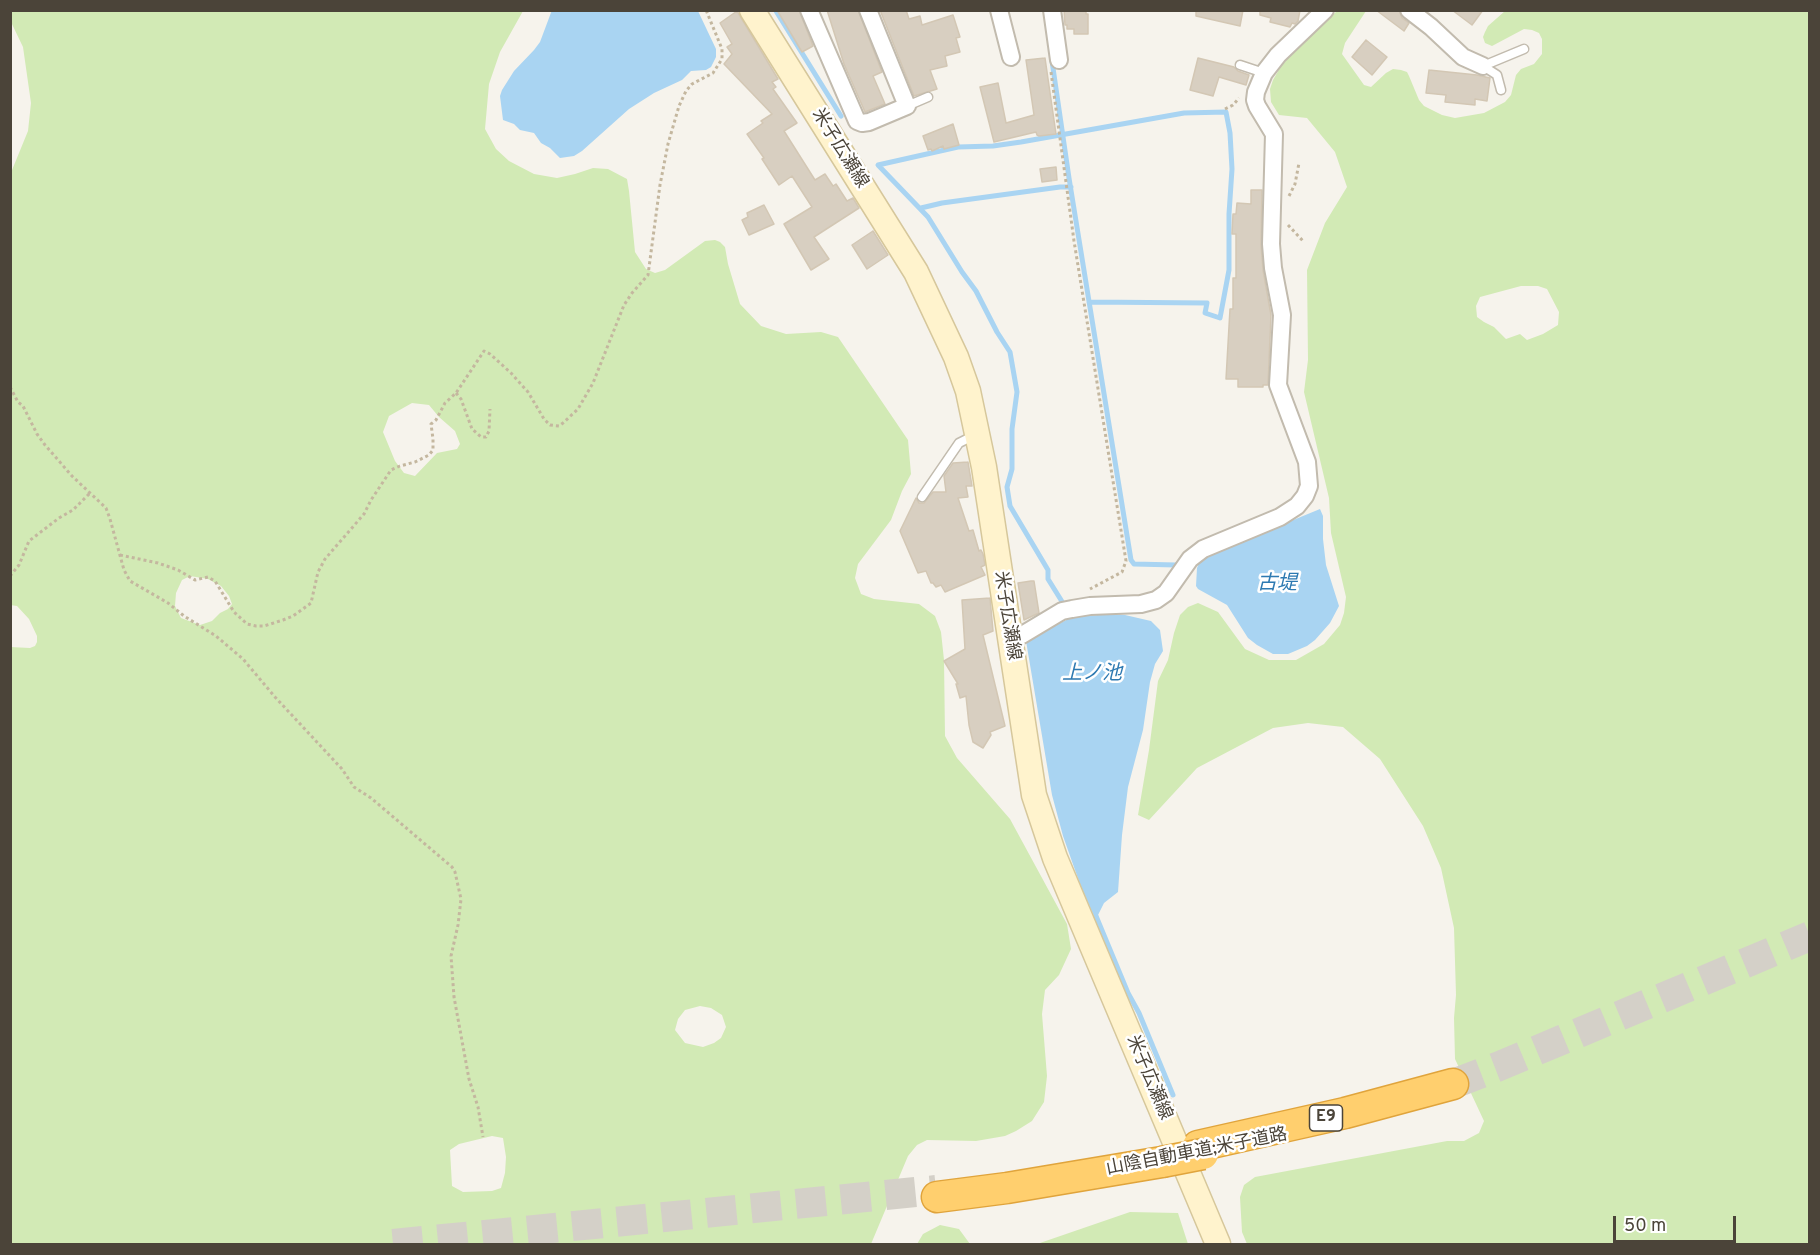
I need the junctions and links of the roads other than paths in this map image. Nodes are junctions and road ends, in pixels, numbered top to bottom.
1 (752, 10) edge
2 (809, 10) edge
3 (868, 10) edge
4 (999, 10) edge
5 (1052, 10) edge
6 (1325, 10) edge
7 (1409, 10) edge
8 (1524, 49) dead end
9 (1011, 57) dead end
10 (1054, 61) road end
11 (1240, 65) dead end
12 (1483, 66) junction
13 (1264, 73) junction
14 (1501, 90) dead end
15 (928, 97) dead end
16 (907, 106) junction
17 (977, 434) junction
18 (922, 497) dead end
19 (1009, 637) junction
20 (1454, 1089) tunnel mouth
21 (936, 1193) tunnel mouth
22 (1218, 1245) edge

1 - 17 main road, 米子広瀬線
2 - 16 street
3 - 16 street
4 - 9 street
5 - 10 street
6 - 13 street
7 - 12 street
8 - 12 lane
11 - 13 lane
12 - 14 lane
13 - 19 street
15 - 16 lane
17 - 18 lane
17 - 19 main road, 米子広瀬線
19 - 22 main road, 米子広瀬線
20 - 21 highway, 山陰自動車道;米子道路 / E9

